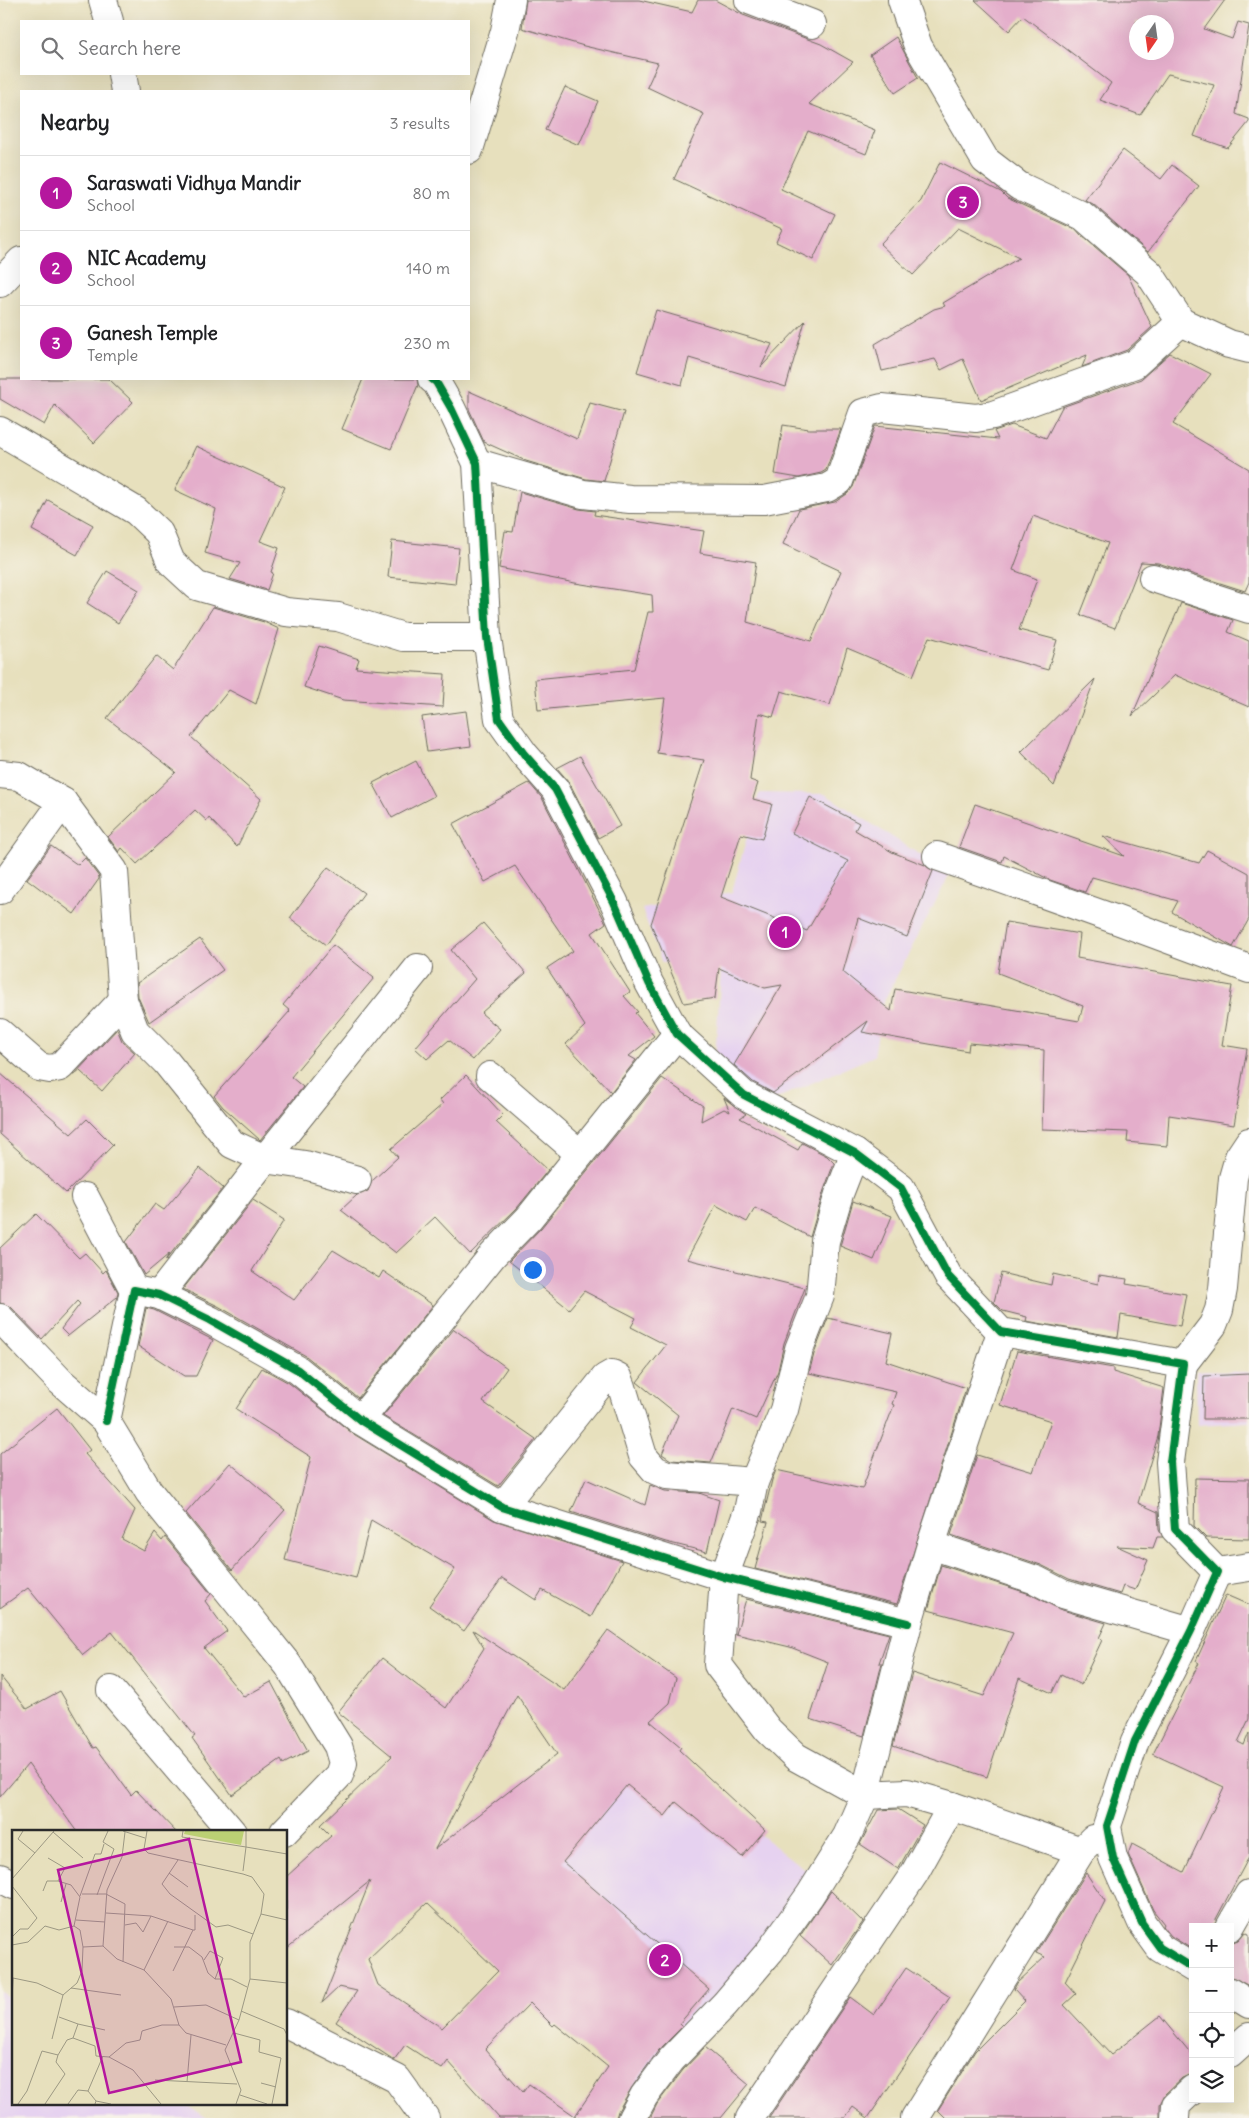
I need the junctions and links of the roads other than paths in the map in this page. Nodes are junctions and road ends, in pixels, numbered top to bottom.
1 (103, 0) edge
2 (511, 0) edge
3 (749, 0) edge
4 (902, 0) edge
5 (109, 20) edge
6 (812, 24) dead end
7 (122, 75) edge
8 (125, 90) edge
9 (470, 147) edge
10 (20, 262) edge
11 (0, 284) edge
12 (1181, 322) junction
13 (1249, 326) edge
14 (1239, 346) edge
15 (433, 380) edge
16 (0, 431) edge
17 (477, 463) junction
18 (1153, 578) dead end
19 (1249, 609) edge
20 (487, 637) junction
21 (0, 774) edge
22 (63, 802) junction
23 (937, 856) dead end
24 (0, 890) edge
25 (418, 968) dead end
26 (1249, 969) edge
27 (123, 1000) junction
28 (0, 1033) edge
29 (677, 1034) junction
30 (490, 1076) dead end
31 (1249, 1142) edge
32 (855, 1153) junction
33 (580, 1154) junction
34 (265, 1159) junction
35 (357, 1180) dead end
36 (85, 1197) dead end
37 (147, 1292) junction
38 (0, 1318) edge
39 (1001, 1332) junction
40 (1183, 1364) junction
41 (360, 1420) junction
42 (106, 1421) junction
43 (754, 1482) junction
44 (502, 1507) junction
45 (931, 1545) junction
46 (1249, 1567) edge
47 (1216, 1572) junction
48 (724, 1577) junction
49 (908, 1623) junction
50 (1191, 1631) junction
51 (111, 1690) dead end
52 (865, 1795) junction
53 (952, 1806) junction
54 (1107, 1826) junction
55 (230, 1830) edge
56 (286, 1830) edge
57 (1081, 1851) junction
58 (0, 1878) edge
59 (12, 1884) edge
60 (1249, 1894) edge
61 (1232, 1923) edge
62 (1189, 1966) edge
63 (1234, 1995) edge
64 (1249, 2004) edge
65 (288, 2023) edge
66 (1249, 2036) edge
67 (1234, 2050) edge
68 (1189, 2093) edge
69 (424, 2118) edge
70 (632, 2118) edge
71 (750, 2118) edge
72 (915, 2118) edge
73 (1175, 2118) edge

1 - 5 street
2 - 9 street
3 - 6 street
4 - 12 street
7 - 8 street
10 - 11 street
12 - 14 street
12 - 17 street
13 - 14 street
15 - 17 street
16 - 20 street
17 - 20 street
18 - 19 street
20 - 29 street
21 - 22 street
22 - 24 street
22 - 27 street
23 - 26 street
25 - 34 street
27 - 28 street
27 - 34 street
29 - 32 street
29 - 33 street
30 - 33 street
31 - 40 street
32 - 39 street
32 - 43 street
33 - 41 street
34 - 35 street
34 - 37 street
36 - 37 street
37 - 41 street
37 - 42 street
38 - 42 street
39 - 40 street
39 - 45 street
40 - 47 street
41 - 44 street
42 - 56 street
43 - 44 street
43 - 48 street
44 - 48 street
45 - 49 street
45 - 50 street
46 - 47 street
47 - 50 street
48 - 49 street
48 - 52 street
49 - 52 street
50 - 54 street
51 - 55 street
52 - 53 street
52 - 70 street
53 - 57 street
53 - 71 street
54 - 57 street
54 - 62 street
57 - 72 street
58 - 59 street
60 - 61 street
63 - 64 street
65 - 69 street
66 - 67 street
68 - 73 street

